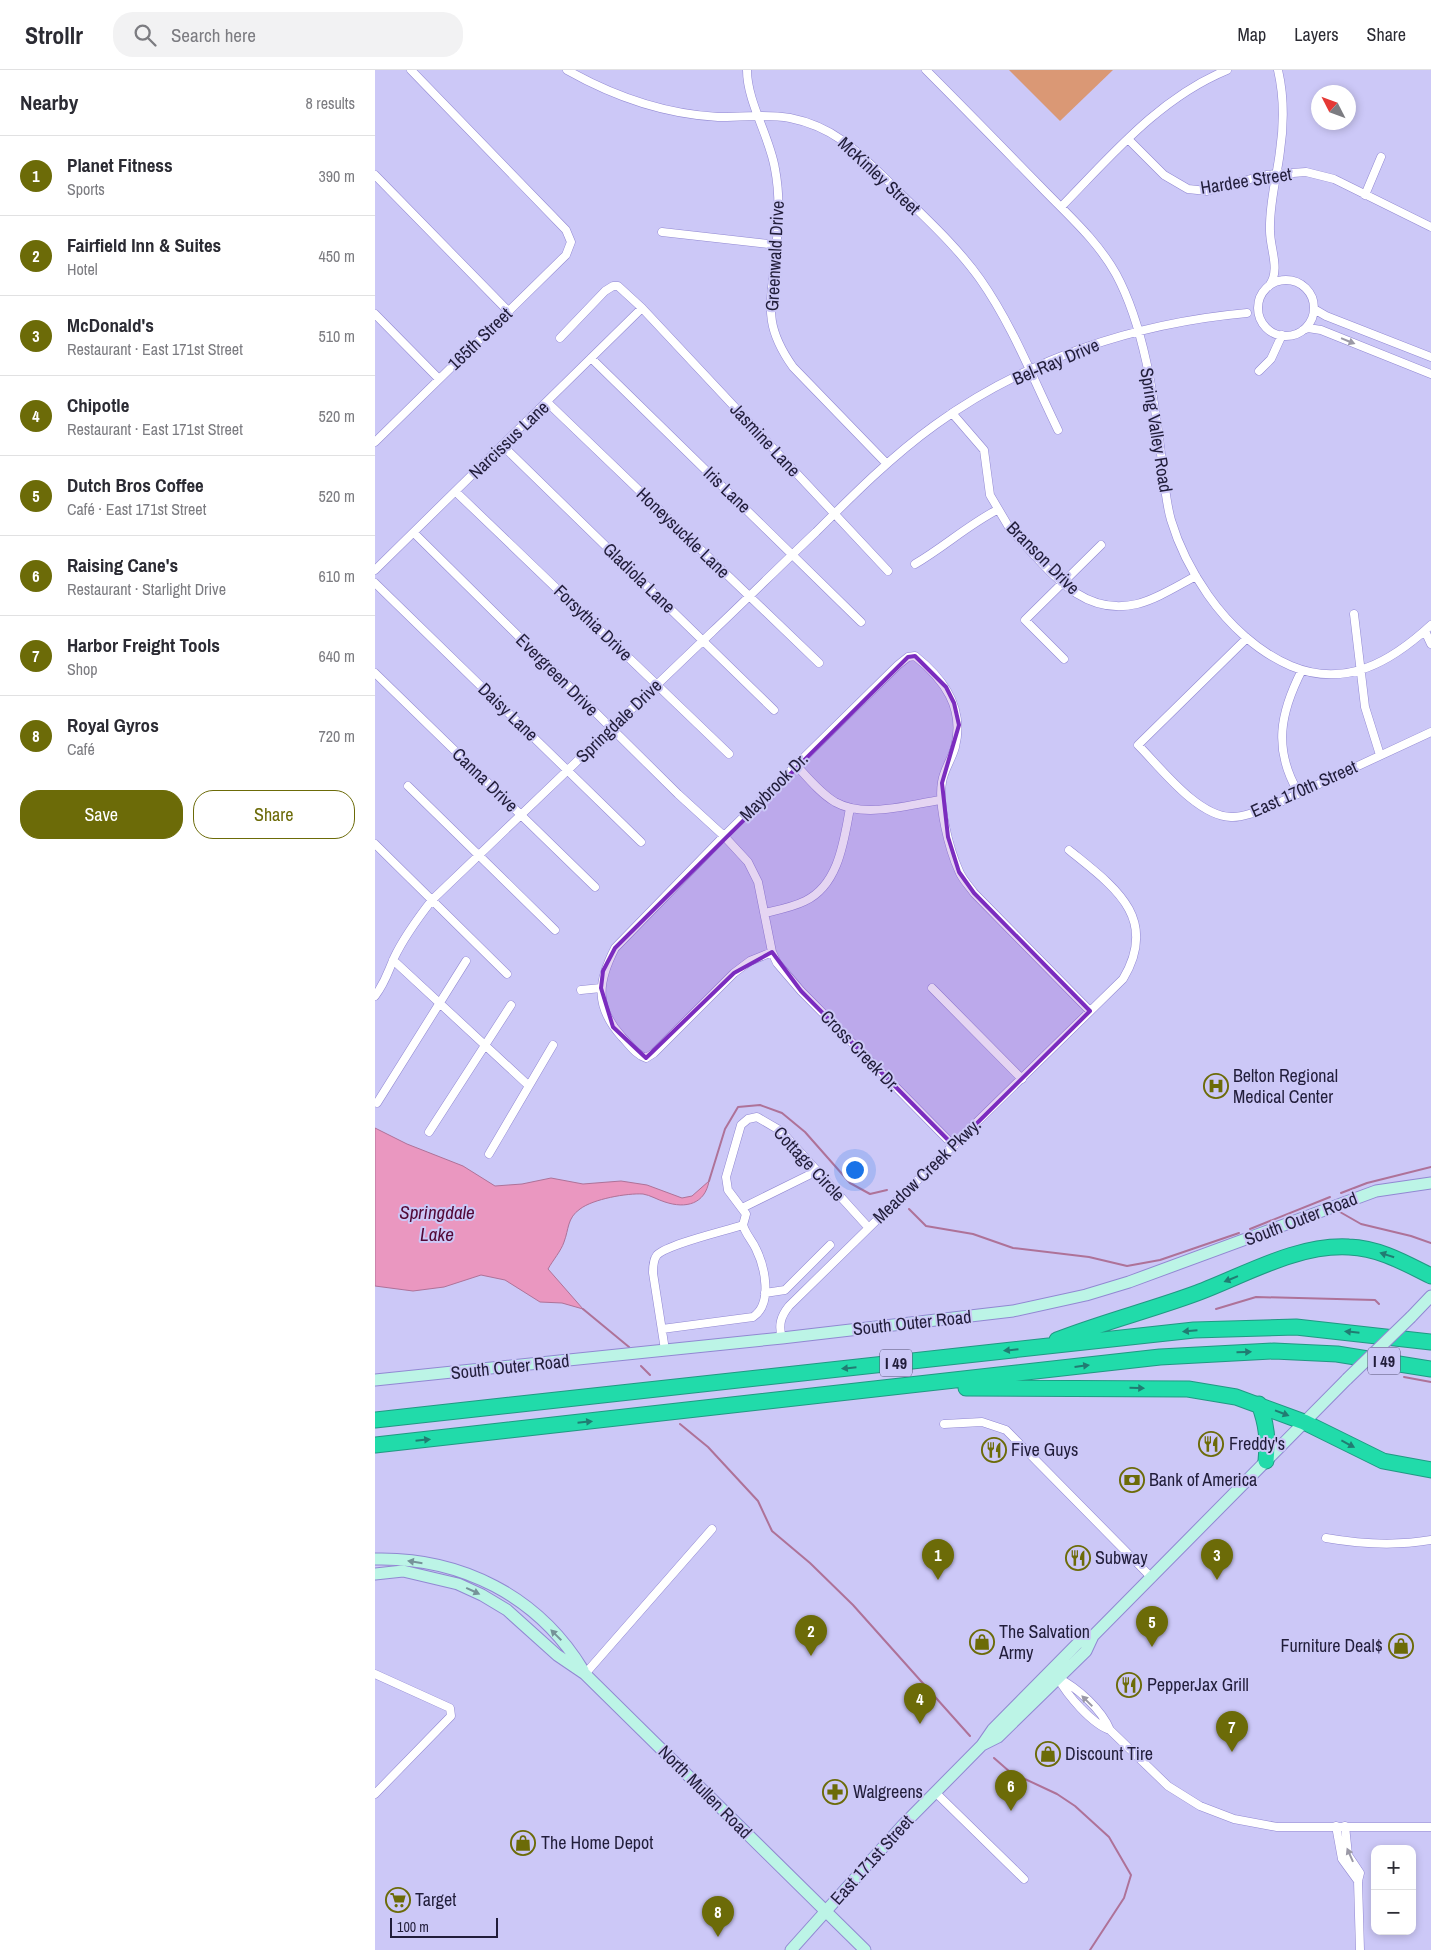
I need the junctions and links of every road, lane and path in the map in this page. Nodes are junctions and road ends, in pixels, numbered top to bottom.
1 (411, 70) edge
2 (567, 70) edge
3 (747, 70) edge
4 (926, 70) edge
5 (1227, 70) edge
6 (1278, 70) edge
7 (759, 116) junction
8 (1128, 139) junction
9 (1381, 157) dead end
10 (1277, 173) junction
11 (375, 175) edge
12 (1365, 195) junction
13 (1061, 207) junction
14 (1431, 227) edge
15 (662, 232) dead end
16 (777, 245) junction
17 (1276, 270) junction
18 (1293, 281) junction
19 (1269, 286) junction
20 (1258, 302) junction
21 (642, 308) junction
22 (1314, 309) junction
23 (509, 312) junction
24 (1247, 313) junction
25 (375, 314) edge
26 (1261, 322) junction
27 (1303, 330) junction
28 (1138, 331) junction
29 (1283, 335) junction
30 (560, 338) dead end
31 (1431, 357) edge
32 (591, 358) junction
33 (1029, 371) junction
34 (1259, 372) dead end
35 (1431, 374) edge
36 (439, 379) junction
37 (548, 403) junction
38 (952, 413) junction
39 (1058, 430) dead end
40 (375, 442) edge
41 (503, 446) junction
42 (887, 464) junction
43 (456, 492) junction
44 (997, 510) junction
45 (833, 514) junction
46 (413, 533) junction
47 (1101, 545) dead end
48 (793, 554) junction
49 (915, 564) dead end
50 (375, 570) edge
51 (888, 571) dead end
52 (1196, 576) junction
53 (375, 582) edge
54 (1063, 583) junction
55 (749, 596) junction
56 (1354, 614) dead end
57 (861, 622) dead end
58 (1428, 628) edge
59 (1247, 638) junction
60 (703, 640) junction
61 (1431, 644) edge
62 (1064, 659) dead end
63 (819, 663) dead end
64 (1302, 670) junction
65 (1360, 670) junction
66 (375, 673) edge
67 (657, 684) junction
68 (774, 710) dead end
69 (611, 728) junction
70 (1431, 732) edge
71 (729, 754) dead end
72 (1380, 755) junction
73 (796, 765) junction
74 (567, 770) junction
75 (408, 786) dead end
76 (1298, 792) junction
77 (941, 800) junction
78 (850, 808) junction
79 (521, 815) junction
80 (724, 836) junction
81 (641, 842) dead end
82 (375, 844) edge
83 (1069, 850) dead end
84 (479, 855) junction
85 (595, 887) dead end
86 (432, 900) junction
87 (765, 912) junction
88 (555, 930) dead end
89 (772, 952) junction
90 (393, 960) junction
91 (466, 961) dead end
92 (507, 974) dead end
93 (601, 988) junction
94 (932, 988) dead end
95 (581, 990) dead end
96 (375, 996) edge
97 (439, 1004) junction
98 (511, 1006) dead end
99 (1090, 1011) junction
100 (553, 1045) dead end
101 (485, 1047) junction
102 (1022, 1079) junction
103 (528, 1085) junction
104 (377, 1103) dead end
105 (429, 1132) dead end
106 (954, 1146) junction
107 (489, 1154) dead end
108 (817, 1171) junction
109 (1431, 1183) edge
110 (742, 1208) junction
111 (743, 1225) junction
112 (868, 1228) junction
113 (830, 1245) dead end
114 (1427, 1273) edge
115 (765, 1293) junction
116 (1431, 1296) edge
117 (662, 1329) junction
118 (782, 1338) junction
119 (1431, 1342) edge
120 (1036, 1348) junction
121 (665, 1350) junction
122 (1431, 1369) edge
123 (375, 1380) edge
124 (755, 1404) junction
125 (1259, 1404) junction
126 (375, 1420) edge
127 (1304, 1422) junction
128 (944, 1424) dead end
129 (375, 1445) edge
130 (1266, 1461) junction
131 (1431, 1470) edge
132 (712, 1529) dead end
133 (1326, 1538) dead end
134 (1431, 1540) edge
135 (375, 1560) edge
136 (375, 1574) edge
137 (1152, 1578) junction
138 (375, 1674) edge
139 (585, 1674) junction
140 (1054, 1674) junction
141 (982, 1745) junction
142 (936, 1793) junction
143 (375, 1794) edge
144 (1341, 1826) junction
145 (1431, 1827) edge
146 (1024, 1880) dead end
147 (826, 1911) junction
148 (791, 1950) edge
149 (865, 1950) edge
150 (1360, 1950) edge

1 - 23 street, 165th Street
2 - 7 street, McKinley Street
3 - 7 street, Greenwald Drive
4 - 13 street, Spring Valley Road
5 - 8 street
6 - 10 street
7 - 16 street, Greenwald Drive
7 - 33 street, McKinley Street
8 - 10 street, Hardee Street
8 - 13 street
9 - 12 street
10 - 12 street, Hardee Street
10 - 17 street
11 - 23 street
12 - 14 street, Hardee Street
13 - 28 street, Spring Valley Road
15 - 16 street
16 - 42 street, Greenwald Drive
17 - 18 street
17 - 19 street
18 - 19 street
18 - 22 street
19 - 20 street
20 - 24 street
20 - 26 street
21 - 30 street, Jasmine Lane
21 - 32 street, Narcissus Lane
21 - 45 street, Jasmine Lane
22 - 27 street
22 - 31 street
23 - 36 street, 165th Street
24 - 26 street
24 - 28 street, Bel-Ray Drive
25 - 36 street
26 - 29 street
27 - 29 street
27 -> 35 street
28 - 33 street, Bel-Ray Drive
28 - 52 street, Spring Valley Road
29 - 34 street
32 - 37 street, Narcissus Lane
32 - 48 street, Iris Lane
33 - 38 street, Bel-Ray Drive
33 - 39 street, McKinley Street
36 - 40 street, 165th Street
37 - 41 street, Narcissus Lane
37 - 55 street, Honeysuckle Lane
38 - 42 street, Bel-Ray Drive
38 - 44 street, Branson Drive
41 - 43 street, Narcissus Lane
41 - 60 street, Gladiola Lane
42 - 45 street, Springdale Drive
43 - 46 street, Narcissus Lane
43 - 67 street, Forsythia Drive
44 - 49 street
44 - 54 street, Branson Drive
45 - 48 street, Springdale Drive
45 - 51 street, Jasmine Lane
46 - 50 street, Narcissus Lane
46 - 69 street, Evergreen Drive
47 - 54 street
48 - 55 street, Springdale Drive
48 - 57 street, Iris Lane
52 - 54 street, Branson Drive
52 - 59 street, Spring Valley Road
53 - 74 street, Daisy Lane
54 - 62 street
55 - 60 street, Springdale Drive
55 - 63 street, Honeysuckle Lane
56 - 65 street
58 - 61 street
58 - 65 street, Spring Valley Road
59 - 64 street, Spring Valley Road
59 - 76 street, East 170th Street
60 - 67 street, Springdale Drive
60 - 68 street, Gladiola Lane
64 - 65 street, Spring Valley Road
64 - 76 street
65 - 72 street
66 - 79 street, Canna Drive
67 - 69 street, Springdale Drive
67 - 71 street, Forsythia Drive
69 - 74 street, Springdale Drive
69 - 80 street, Evergreen Drive
70 - 72 street, East 170th Street
72 - 76 street, East 170th Street
73 - 77 street, Maybrook Dr.
73 - 78 street
73 - 80 street, Maybrook Dr.
74 - 79 street, Springdale Drive
74 - 81 street, Daisy Lane
75 - 84 street
77 - 78 street
77 - 99 street
78 - 87 street
79 - 84 street, Springdale Drive
79 - 85 street, Canna Drive
80 - 87 street, Evergreen Drive
80 - 93 street, Maybrook Dr.
82 - 86 street
83 - 99 street, Meadow Creek Pkwy.
84 - 86 street, Springdale Drive
84 - 88 street
86 - 90 street, Springdale Drive
86 - 92 street
87 - 89 street, Evergreen Drive
89 - 93 street, Maybrook Dr.
89 - 106 street, Cross Creek Dr.
90 - 96 street, Springdale Drive
90 - 97 street
91 - 97 street
93 - 95 street
94 - 102 street
97 - 101 street
97 - 104 street
98 - 101 street
99 - 102 street, Meadow Creek Pkwy.
100 - 103 street
101 - 103 street
101 - 105 street
102 - 106 street, Meadow Creek Pkwy.
103 - 107 street
106 - 112 street, Meadow Creek Pkwy.
108 - 110 street
108 - 110 street, Cottage Circle
108 - 112 street, Cottage Circle
109 - 118 street, South Outer Road
110 - 111 street
111 - 115 street
111 - 117 street
112 - 118 street, Meadow Creek Pkwy.
113 - 115 street
114 -> 120 highway
115 - 117 street
116 - 127 street, East 171st Street, bridge
117 - 121 street
118 - 121 street, South Outer Road
119 -> 120 highway, I 49
120 -> 126 highway, I 49
121 - 123 street, South Outer Road
124 -> 122 highway, I 49
124 -> 125 highway
129 -> 124 highway, I 49
125 -> 127 highway
125 - 130 highway
127 - 130 street, East 171st Street
127 -> 131 highway
128 - 137 street
130 - 137 street, East 171st Street
132 - 139 street
133 - 134 street
139 -> 135 street
136 -> 139 street
137 - 140 street, East 171st Street
138 - 143 street
139 - 147 street, North Mullen Road
140 - 141 street, East 171st Street
140 - 141 street, East 171st Street
140 - 144 street
141 - 142 street, East 171st Street
142 - 146 street
142 - 147 street, East 171st Street
144 - 145 street
144 - 150 street
147 - 148 street, East 171st Street
147 - 149 street, North Mullen Road

